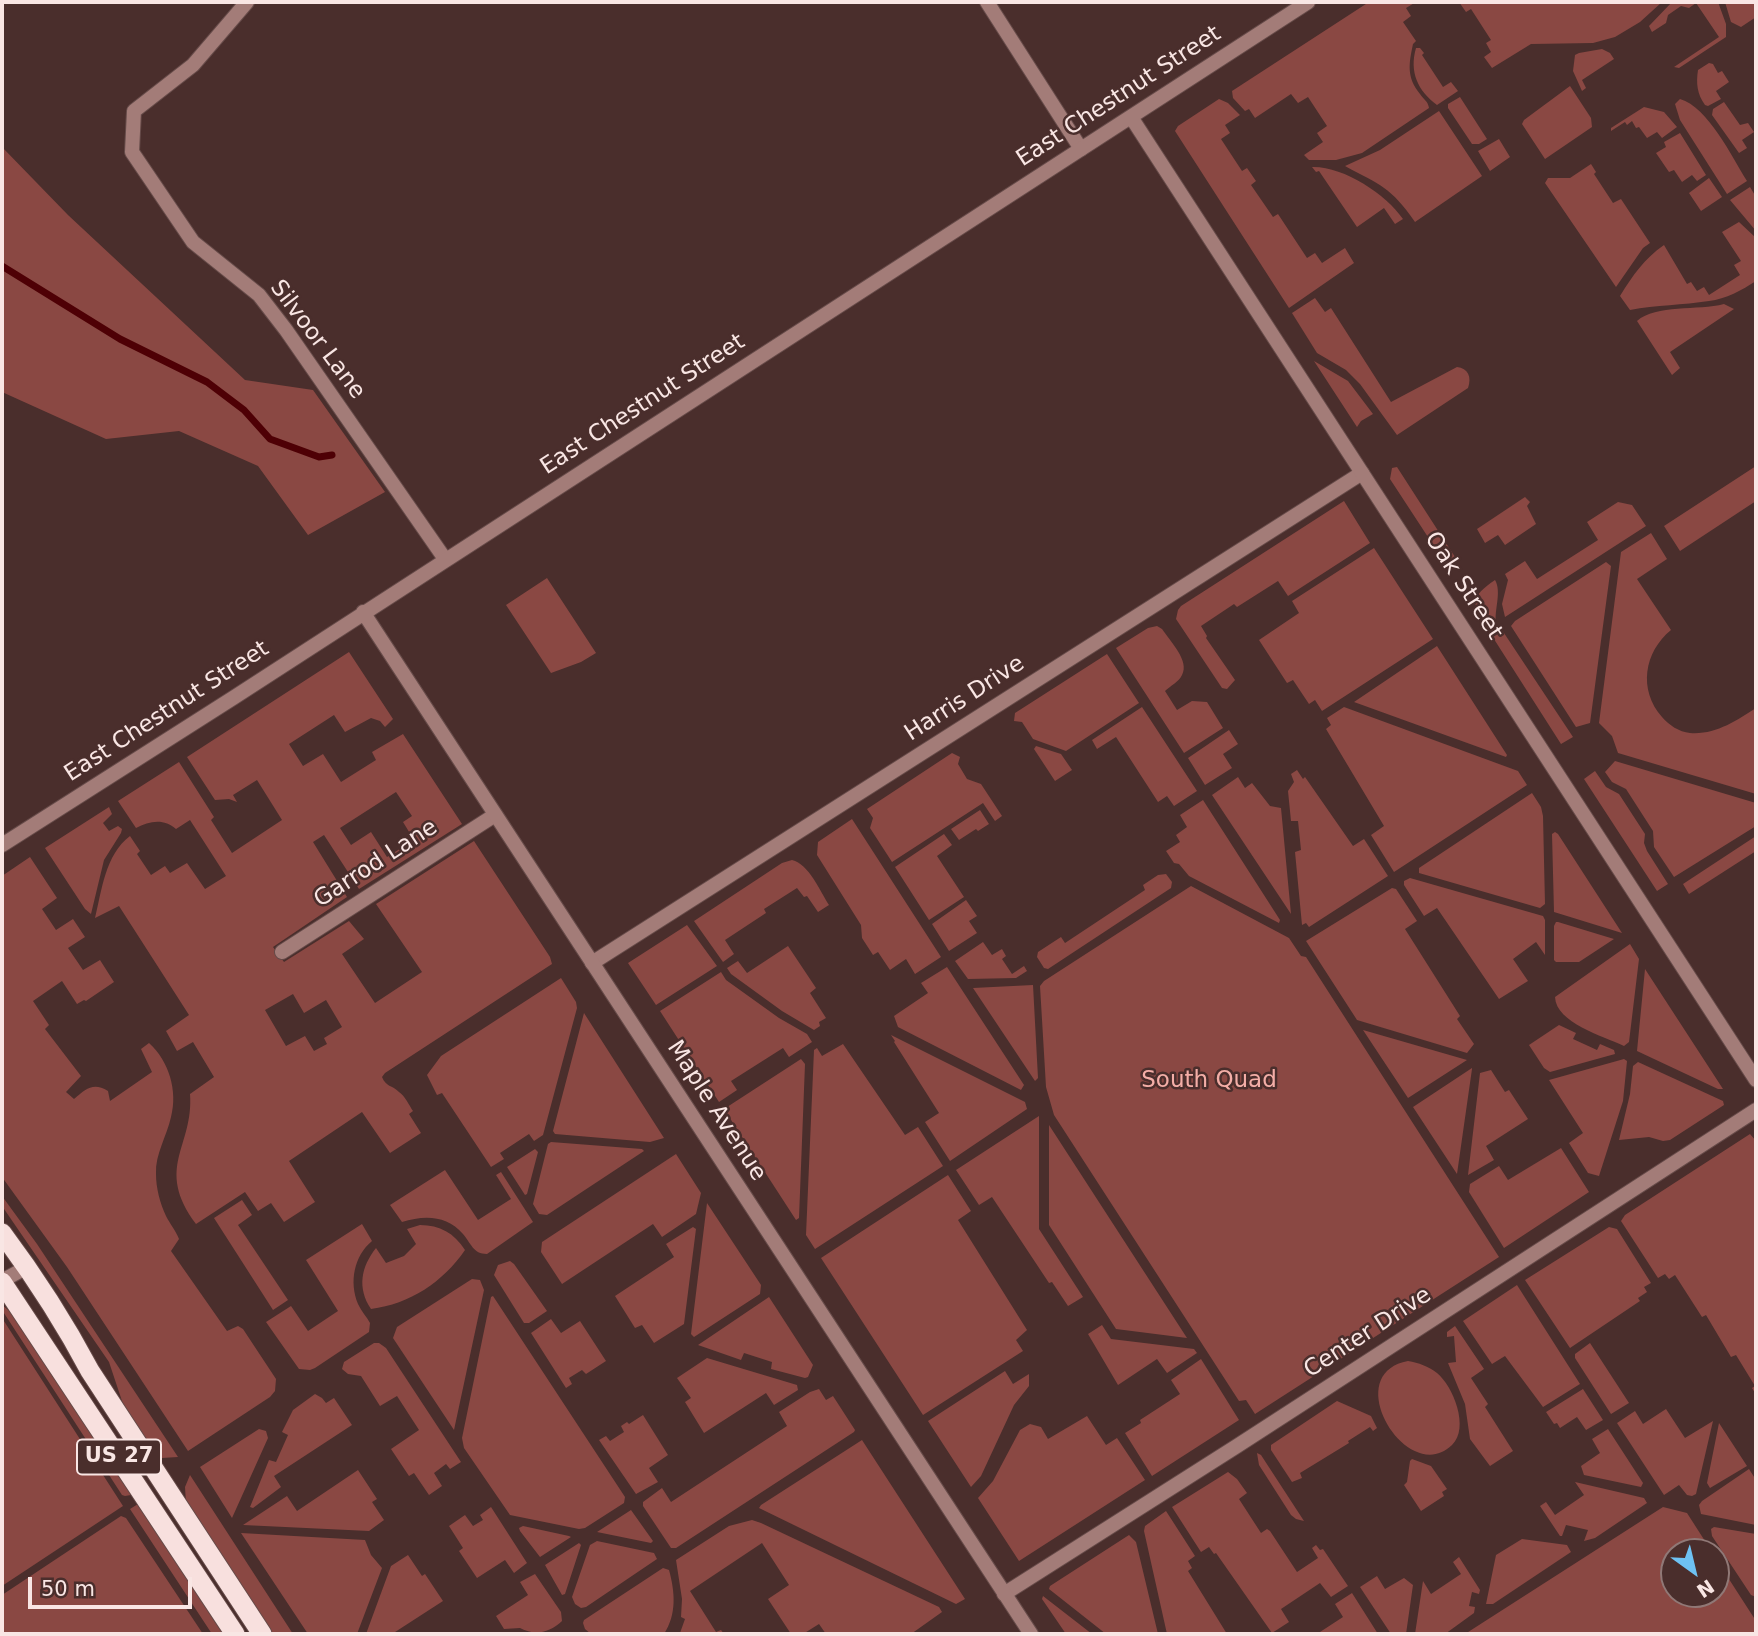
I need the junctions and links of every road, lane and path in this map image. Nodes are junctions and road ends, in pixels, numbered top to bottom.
1 (247, 2) edge
2 (987, 2) edge
3 (1308, 2) edge
4 (1131, 117) junction
5 (1081, 149) junction
6 (1362, 473) junction
7 (445, 559) junction
8 (363, 612) junction
9 (495, 815) junction
10 (2, 845) edge
11 (282, 953) dead end
12 (593, 963) junction
13 (1756, 1080) edge
14 (1756, 1110) edge
15 (2, 1233) edge
16 (27, 1267) junction
17 (2, 1281) edge
18 (1004, 1594) junction
19 (235, 1634) edge
20 (262, 1634) edge
21 (1031, 1634) edge

1 - 7 street, Silvoor Lane
2 - 5 street
3 - 4 street, East Chestnut Street
4 - 5 street, East Chestnut Street
4 - 6 street, Oak Street
5 - 7 street, East Chestnut Street
6 - 12 street, Harris Drive
6 - 13 street, Oak Street
7 - 8 street, East Chestnut Street
8 - 9 street, Maple Avenue
8 - 10 street, East Chestnut Street
9 - 11 street, Garrod Lane
9 - 12 street, Maple Avenue
12 - 18 street, Maple Avenue
14 - 18 street, Center Drive
15 - 16 highway, US 27
16 - 17 street
16 - 20 highway, US 27
17 - 19 highway, US 27
18 - 21 street, Maple Avenue

